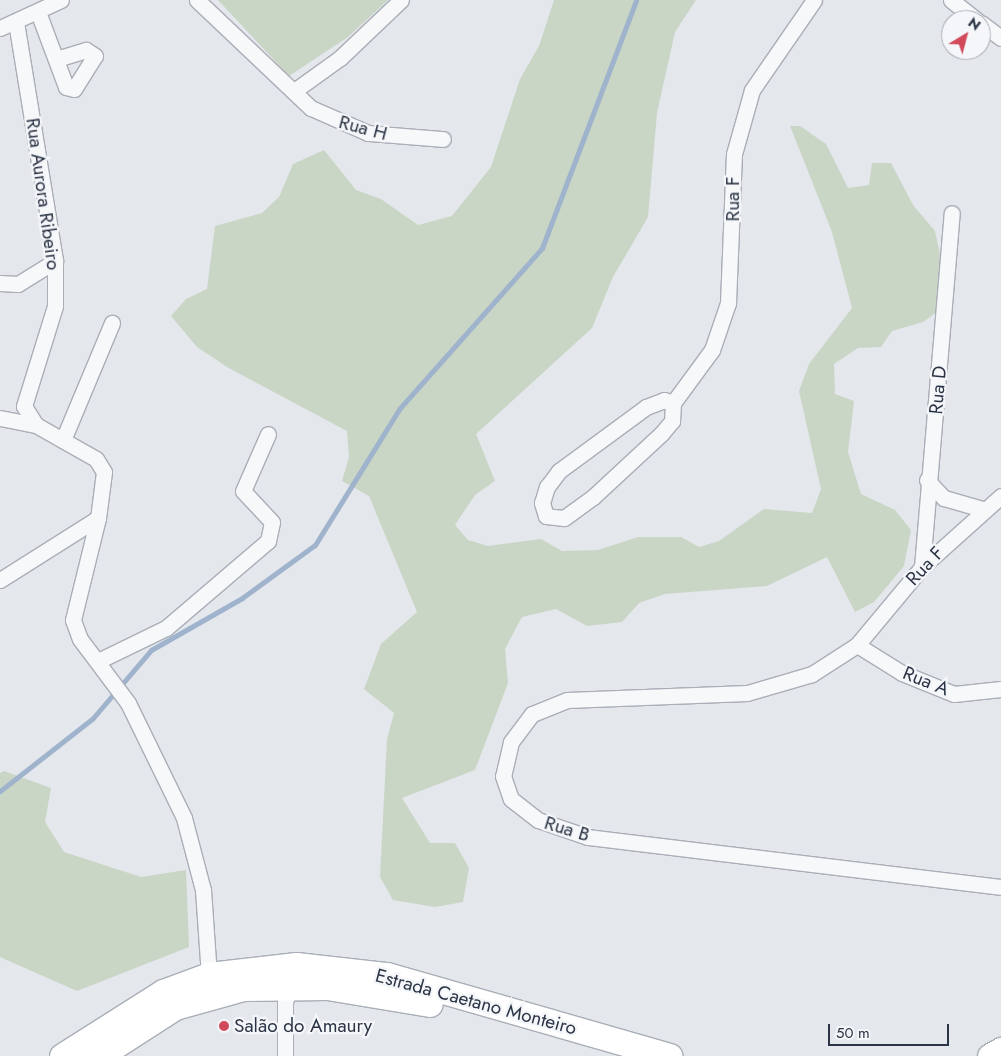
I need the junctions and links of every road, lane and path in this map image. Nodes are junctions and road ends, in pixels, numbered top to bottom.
1 (61, 0) edge
2 (197, 0) edge
3 (400, 0) edge
4 (814, 0) edge
5 (951, 0) edge
6 (964, 10) edge
7 (38, 12) junction
8 (16, 22) junction
9 (0, 28) edge
10 (57, 59) dead end
11 (294, 91) junction
12 (443, 139) dead end
13 (952, 213) dead end
14 (55, 261) junction
15 (0, 283) edge
16 (112, 323) dead end
17 (673, 403) junction
18 (0, 418) edge
19 (36, 425) junction
20 (268, 434) dead end
21 (64, 440) junction
22 (927, 480) junction
23 (1001, 496) edge
24 (982, 509) junction
25 (98, 518) junction
26 (922, 567) junction
27 (0, 580) edge
28 (857, 645) junction
29 (98, 661) junction
30 (1001, 689) edge
31 (1001, 887) edge
32 (304, 966) junction
33 (209, 975) junction
34 (291, 986) junction
35 (1001, 1050) edge
36 (62, 1056) edge
37 (99, 1056) edge
38 (285, 1056) edge
39 (609, 1056) edge
40 (670, 1056) edge
41 (990, 1056) edge

1 - 7 street
2 - 11 street, Rua H
3 - 11 street
4 - 17 street, Rua F
5 - 6 street
7 - 8 street
7 - 10 street
8 - 9 street
8 - 14 street, Rua Aurora Ribeiro
11 - 12 street, Rua H
13 - 22 street, Rua D
14 - 15 street
14 - 19 street, Rua Aurora Ribeiro
16 - 21 street
17 - 17 street, Rua F
18 - 19 street
19 - 21 street
20 - 29 street
21 - 25 street
22 - 24 street
22 - 26 street, Rua D
23 - 24 street, Rua F
24 - 26 street, Rua F
25 - 27 street
25 - 29 street
26 - 28 street, Rua F
28 - 30 street, Rua A
28 - 31 street, Rua B
29 - 33 street
32 - 33 main road, Estrada Caetano Monteiro
32 - 34 street
32 - 40 main road, Estrada Caetano Monteiro
33 - 36 main road, Estrada Caetano Monteiro
34 - 37 main road, Estrada Caetano Monteiro
34 - 38 street
34 - 39 main road, Estrada Caetano Monteiro
35 - 41 main road

